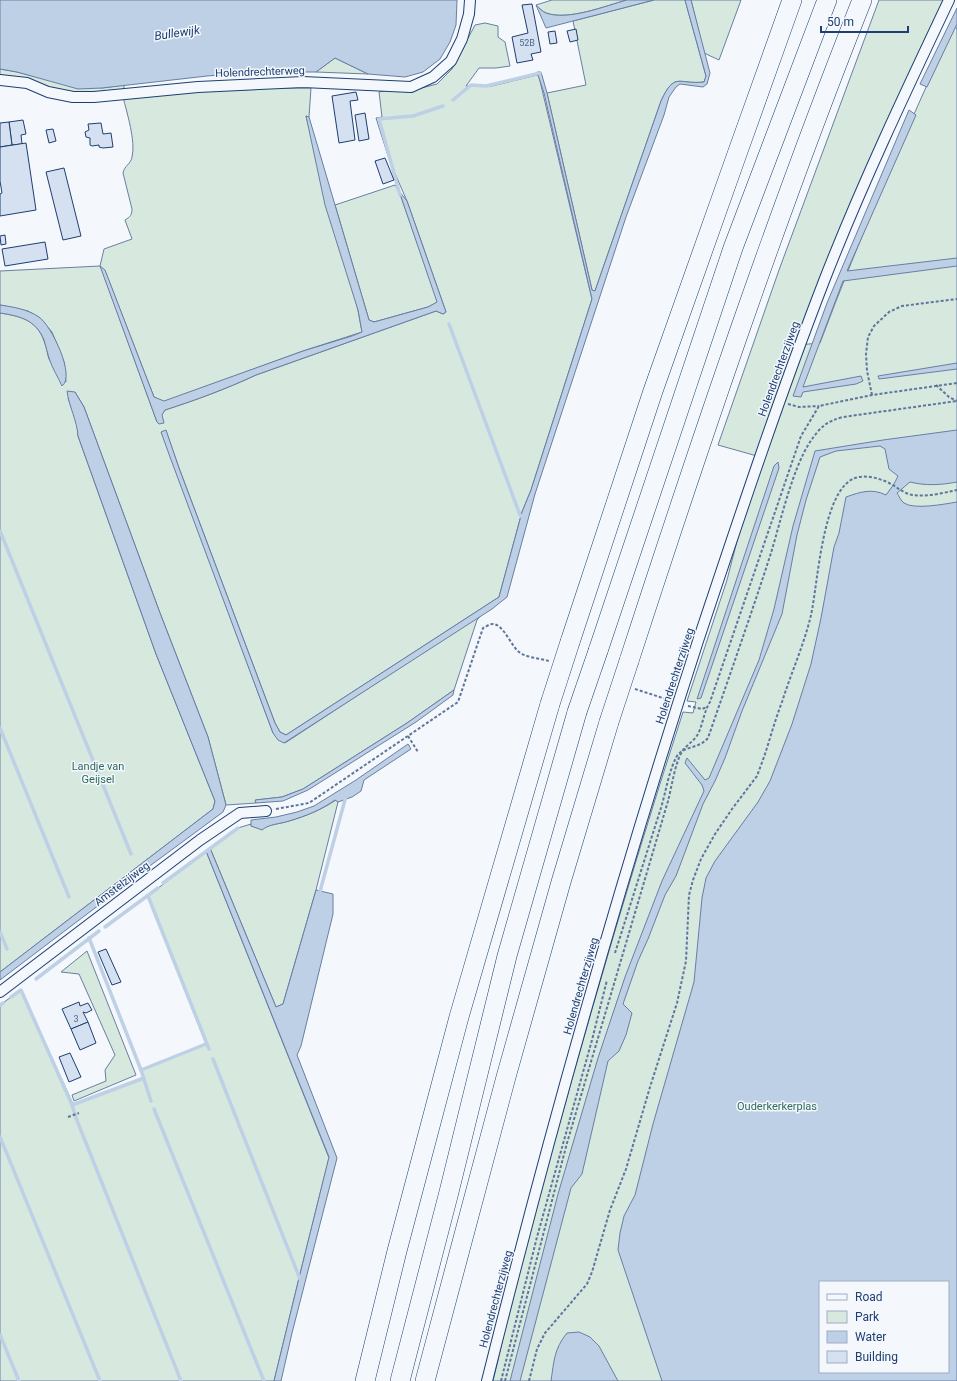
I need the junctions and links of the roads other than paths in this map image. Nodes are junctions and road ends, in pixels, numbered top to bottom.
1 (470, 0) edge
2 (792, 0) edge
3 (827, 0) edge
4 (862, 0) edge
5 (949, 0) edge
6 (0, 80) edge
7 (266, 811) road end
8 (0, 992) edge
9 (436, 1340) junction
10 (365, 1381) edge
11 (400, 1381) edge
12 (425, 1381) edge
13 (430, 1381) edge
14 (487, 1381) edge

1 - 6 street, Holendrechterweg
2 - 10 highway, bridge
3 - 11 highway, bridge
4 - 9 highway, bridge
5 - 14 street, Holendrechterzijweg
7 - 8 street, Amstelzijweg
9 - 12 highway
9 - 13 highway

